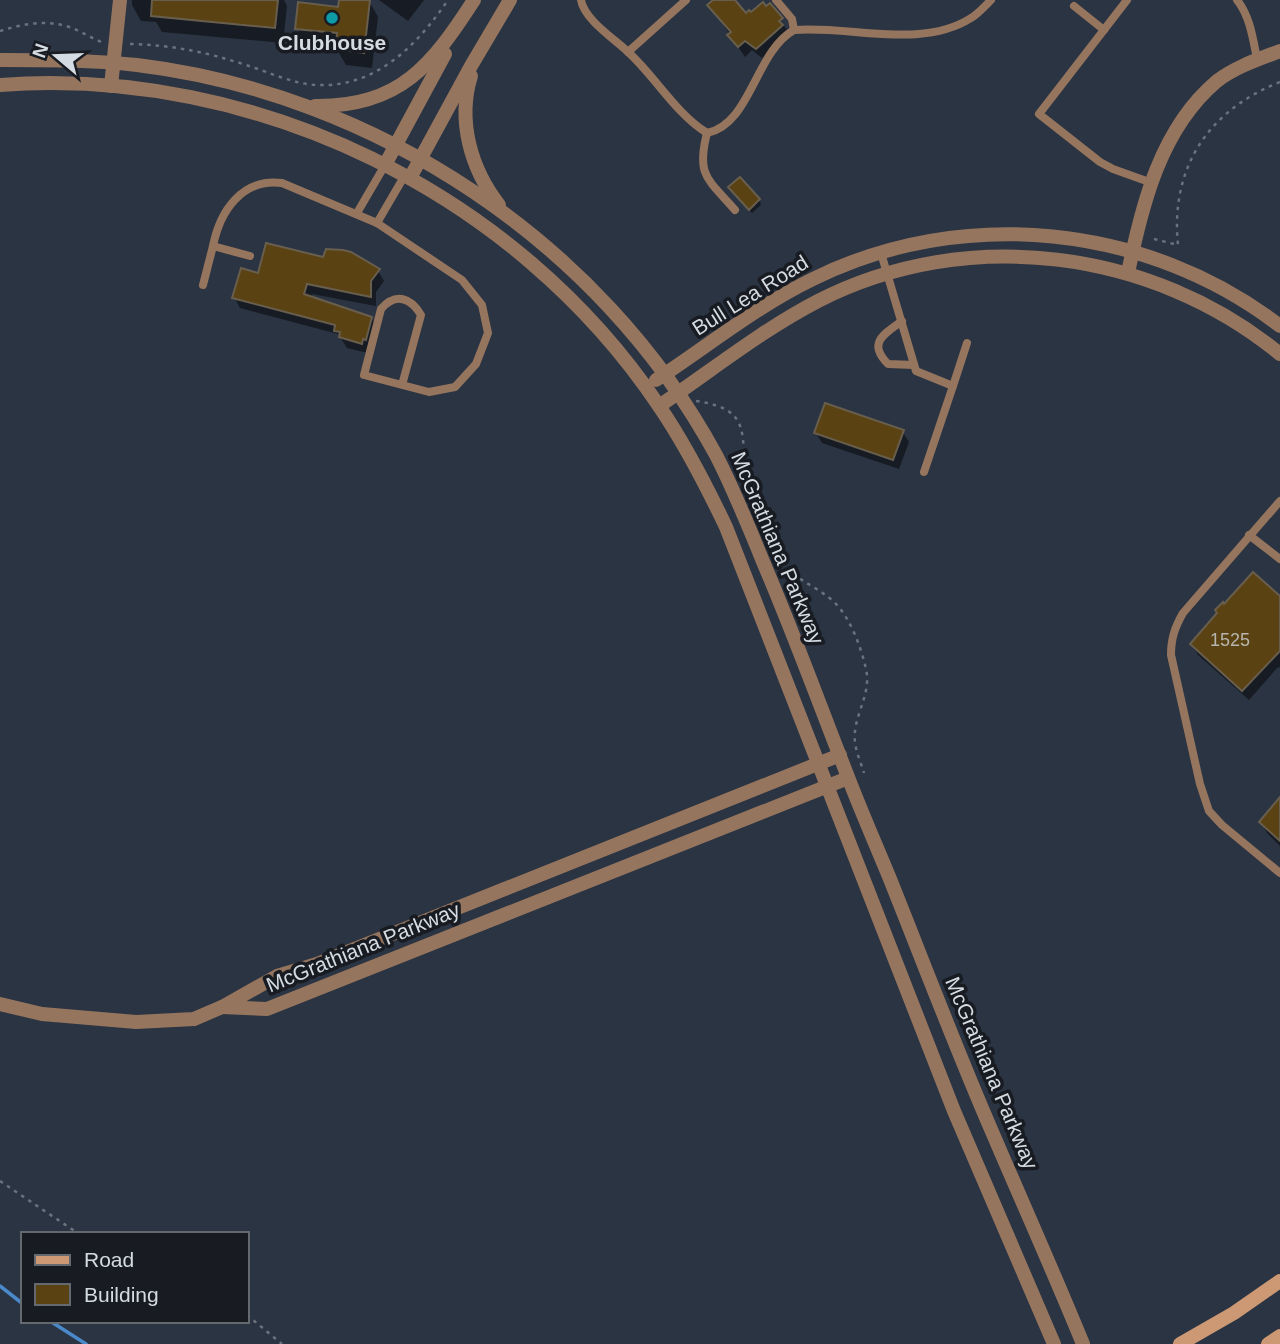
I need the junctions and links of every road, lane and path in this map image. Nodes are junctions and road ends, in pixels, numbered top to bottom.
1 (120, 0) edge
2 (448, 0) edge
3 (474, 0) edge
4 (510, 0) edge
5 (581, 0) edge
6 (686, 0) edge
7 (776, 0) edge
8 (991, 0) edge
9 (1127, 0) edge
10 (1237, 0) edge
11 (1073, 6) dead end
12 (794, 30) junction
13 (1104, 30) junction
14 (0, 31) edge
15 (107, 44) dead end
16 (130, 44) dead end
17 (484, 44) junction
18 (1280, 51) edge
19 (628, 52) junction
20 (1257, 59) junction
21 (0, 61) edge
22 (114, 63) junction
23 (1280, 82) edge
24 (0, 85) edge
25 (111, 86) junction
26 (300, 103) junction
27 (708, 133) junction
28 (396, 145) junction
29 (420, 159) junction
30 (385, 165) junction
31 (407, 177) junction
32 (1152, 183) junction
33 (735, 210) dead end
34 (357, 213) junction
35 (506, 215) junction
36 (377, 223) junction
37 (1154, 239) dead end
38 (213, 246) junction
39 (1132, 251) junction
40 (881, 253) junction
41 (250, 256) dead end
42 (888, 273) junction
43 (1128, 273) junction
44 (204, 285) dead end
45 (902, 321) junction
46 (1280, 326) edge
47 (967, 343) dead end
48 (1280, 355) edge
49 (914, 365) junction
50 (663, 375) junction
51 (402, 385) junction
52 (953, 386) junction
53 (645, 387) junction
54 (677, 394) junction
55 (659, 407) junction
56 (924, 472) dead end
57 (1279, 504) edge
58 (1250, 535) junction
59 (1280, 559) edge
60 (840, 755) junction
61 (819, 763) junction
62 (864, 772) dead end
63 (848, 778) junction
64 (827, 785) junction
65 (1280, 873) edge
66 (0, 1004) edge
67 (222, 1007) junction
68 (0, 1181) edge
69 (76, 1232) edge
70 (1280, 1281) edge
71 (248, 1316) edge
72 (1280, 1336) edge
73 (282, 1344) edge
74 (1054, 1344) edge
75 (1083, 1344) edge
76 (1180, 1344) edge
77 (1268, 1344) edge

1 - 22 street
2 - 16 path
3 - 26 street
3 - 28 street
4 - 17 street
5 - 19 lane
6 - 19 lane
7 - 12 lane
8 - 12 lane
9 - 13 lane
10 - 20 lane
11 - 13 lane
12 - 27 lane
13 - 32 lane
14 - 15 path
17 - 29 street
17 - 35 street
18 - 20 street
19 - 27 lane
20 - 32 street
21 - 22 street, McGrathiana Parkway
22 - 25 street
22 - 26 street, McGrathiana Parkway
23 - 37 path
24 - 25 street, McGrathiana Parkway
25 - 30 street, McGrathiana Parkway
26 - 28 street, McGrathiana Parkway
27 - 33 lane
28 - 29 street, McGrathiana Parkway
28 - 30 street
29 - 31 street
29 - 35 street, McGrathiana Parkway
30 - 31 street, McGrathiana Parkway
30 - 34 lane
31 - 36 lane
31 - 53 street, McGrathiana Parkway
32 - 39 street
34 - 36 lane
34 - 38 lane
35 - 50 street, McGrathiana Parkway
36 - 51 lane
38 - 41 lane
38 - 44 lane
39 - 40 street, Bull Lea Road
39 - 43 street
39 - 46 street, Bull Lea Road
40 - 42 lane
40 - 50 street, Bull Lea Road
42 - 43 street, Bull Lea Road
42 - 45 lane
42 - 54 street, Bull Lea Road
43 - 48 street, Bull Lea Road
45 - 49 lane
45 - 49 lane
47 - 52 lane
49 - 52 lane
50 - 53 street, Bull Lea Road
50 - 54 street, McGrathiana Parkway
51 - 51 lane
52 - 56 lane
53 - 55 street, McGrathiana Parkway
54 - 55 street, Bull Lea Road
54 - 60 street, McGrathiana Parkway
54 - 62 path
55 - 61 street, McGrathiana Parkway
57 - 58 lane
58 - 59 lane
58 - 65 lane
60 - 61 street, McGrathiana Parkway
60 - 63 street, McGrathiana Parkway
61 - 64 street, McGrathiana Parkway
61 - 67 street, McGrathiana Parkway
63 - 64 street, McGrathiana Parkway
63 - 75 street, McGrathiana Parkway
64 - 67 street, McGrathiana Parkway
64 - 74 street, McGrathiana Parkway
66 - 67 street, McGrathiana Parkway
68 - 69 path
70 - 76 main road
71 - 73 path
72 - 77 main road

